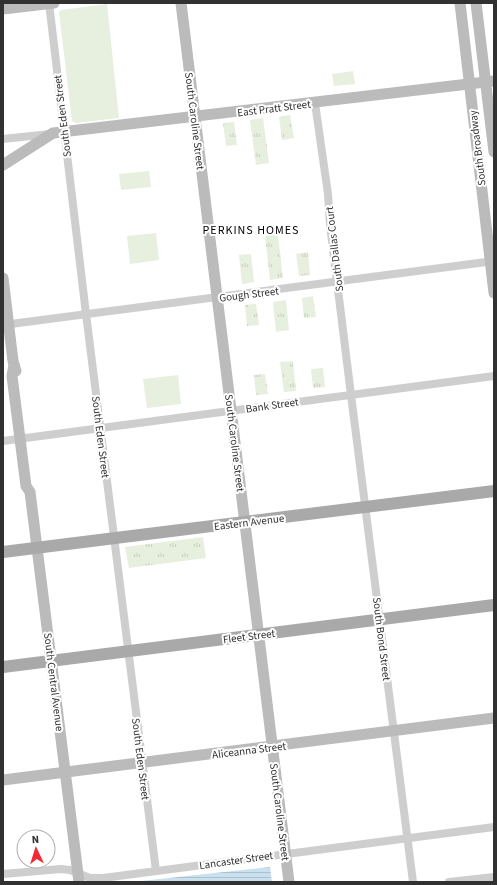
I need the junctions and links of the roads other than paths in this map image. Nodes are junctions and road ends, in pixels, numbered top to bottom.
1 (51, 3) edge
2 (181, 3) edge
3 (460, 3) edge
4 (476, 3) edge
5 (3, 9) edge
6 (490, 81) edge
7 (470, 84) junction
8 (315, 103) junction
9 (194, 117) junction
10 (59, 133) junction
11 (3, 139) edge
12 (494, 152) edge
13 (3, 165) edge
14 (492, 262) edge
15 (3, 278) edge
16 (338, 282) junction
17 (494, 294) edge
18 (217, 298) junction
19 (86, 314) junction
20 (6, 325) edge
21 (7, 342) edge
22 (494, 376) edge
23 (351, 395) junction
24 (231, 411) junction
25 (100, 428) junction
26 (23, 438) junction
27 (3, 441) edge
28 (494, 491) edge
29 (365, 507) junction
30 (244, 522) junction
31 (114, 538) junction
32 (37, 548) junction
33 (3, 552) edge
34 (494, 605) edge
35 (380, 619) junction
36 (258, 635) junction
37 (128, 651) junction
38 (51, 661) junction
39 (3, 667) edge
40 (494, 718) edge
41 (394, 731) junction
42 (272, 747) junction
43 (142, 763) junction
44 (65, 772) junction
45 (3, 780) edge
46 (494, 827) edge
47 (408, 838) junction
48 (286, 854) junction
49 (156, 871) junction
50 (3, 874) edge
51 (494, 876) edge
52 (78, 878) edge
53 (289, 882) edge
54 (413, 882) edge
55 (449, 882) edge

1 - 5 main road
1 - 10 street, South Eden Street
2 - 9 main road, South Caroline Street
3 - 7 main road, South Broadway
4 - 6 main road, South Broadway
6 - 7 main road, East Pratt Street
6 - 12 main road, South Broadway
7 - 8 main road, East Pratt Street
7 - 14 main road, South Broadway
8 - 9 main road, East Pratt Street
8 - 16 street, South Dallas Court
9 - 10 main road, East Pratt Street
9 - 18 main road, South Caroline Street
10 - 11 street, East Pratt Street
10 - 13 main road, East Pratt Street
10 - 19 street, South Eden Street
14 - 16 street, Gough Street
14 - 17 main road, South Broadway
15 - 20 main road, South Central Avenue
16 - 18 street, Gough Street
16 - 23 street, South Dallas Court
18 - 19 street, Gough Street
18 - 24 main road, South Caroline Street
19 - 20 street, Gough Street
19 - 25 street, South Eden Street
20 - 21 main road, South Central Avenue
21 - 26 main road, South Central Avenue
22 - 23 street, Bank Street
23 - 24 street, Bank Street
23 - 29 street, South Bond Street
24 - 25 street, Bank Street
24 - 30 main road, South Caroline Street
25 - 26 street, Bank Street
25 - 31 street, South Eden Street
26 - 27 street, Bank Street
26 - 32 main road, South Central Avenue
28 - 29 main road, Eastern Avenue
29 - 30 main road, Eastern Avenue
29 - 35 street, South Bond Street
30 - 31 main road, Eastern Avenue
30 - 36 main road, South Caroline Street
31 - 32 main road, Eastern Avenue
31 - 37 street, South Eden Street
32 - 33 main road, Eastern Avenue
32 - 38 main road, South Central Avenue
34 - 35 main road, Fleet Street
35 - 36 main road, Fleet Street
35 - 41 street, South Bond Street
36 - 37 main road, Fleet Street
36 - 42 main road, South Caroline Street
37 - 38 main road, Fleet Street
37 - 43 street, South Eden Street
38 - 39 main road, Fleet Street
38 - 44 main road, South Central Avenue
40 - 41 main road, Aliceanna Street
41 - 42 main road, Aliceanna Street
41 - 47 street, South Bond Street
42 - 43 main road, Aliceanna Street
42 - 48 main road, South Caroline Street
43 - 44 main road, Aliceanna Street
43 - 49 street, South Eden Street
44 - 45 main road, Aliceanna Street
44 - 52 main road, South Central Avenue
46 - 47 street, Lancaster Street
47 - 48 street, Lancaster Street
47 - 54 street, South Bond Street
48 - 49 street, Lancaster Street
48 - 53 main road, South Caroline Street
49 - 52 street, Lancaster Street
50 - 52 street, Lancaster Street
51 - 55 street

